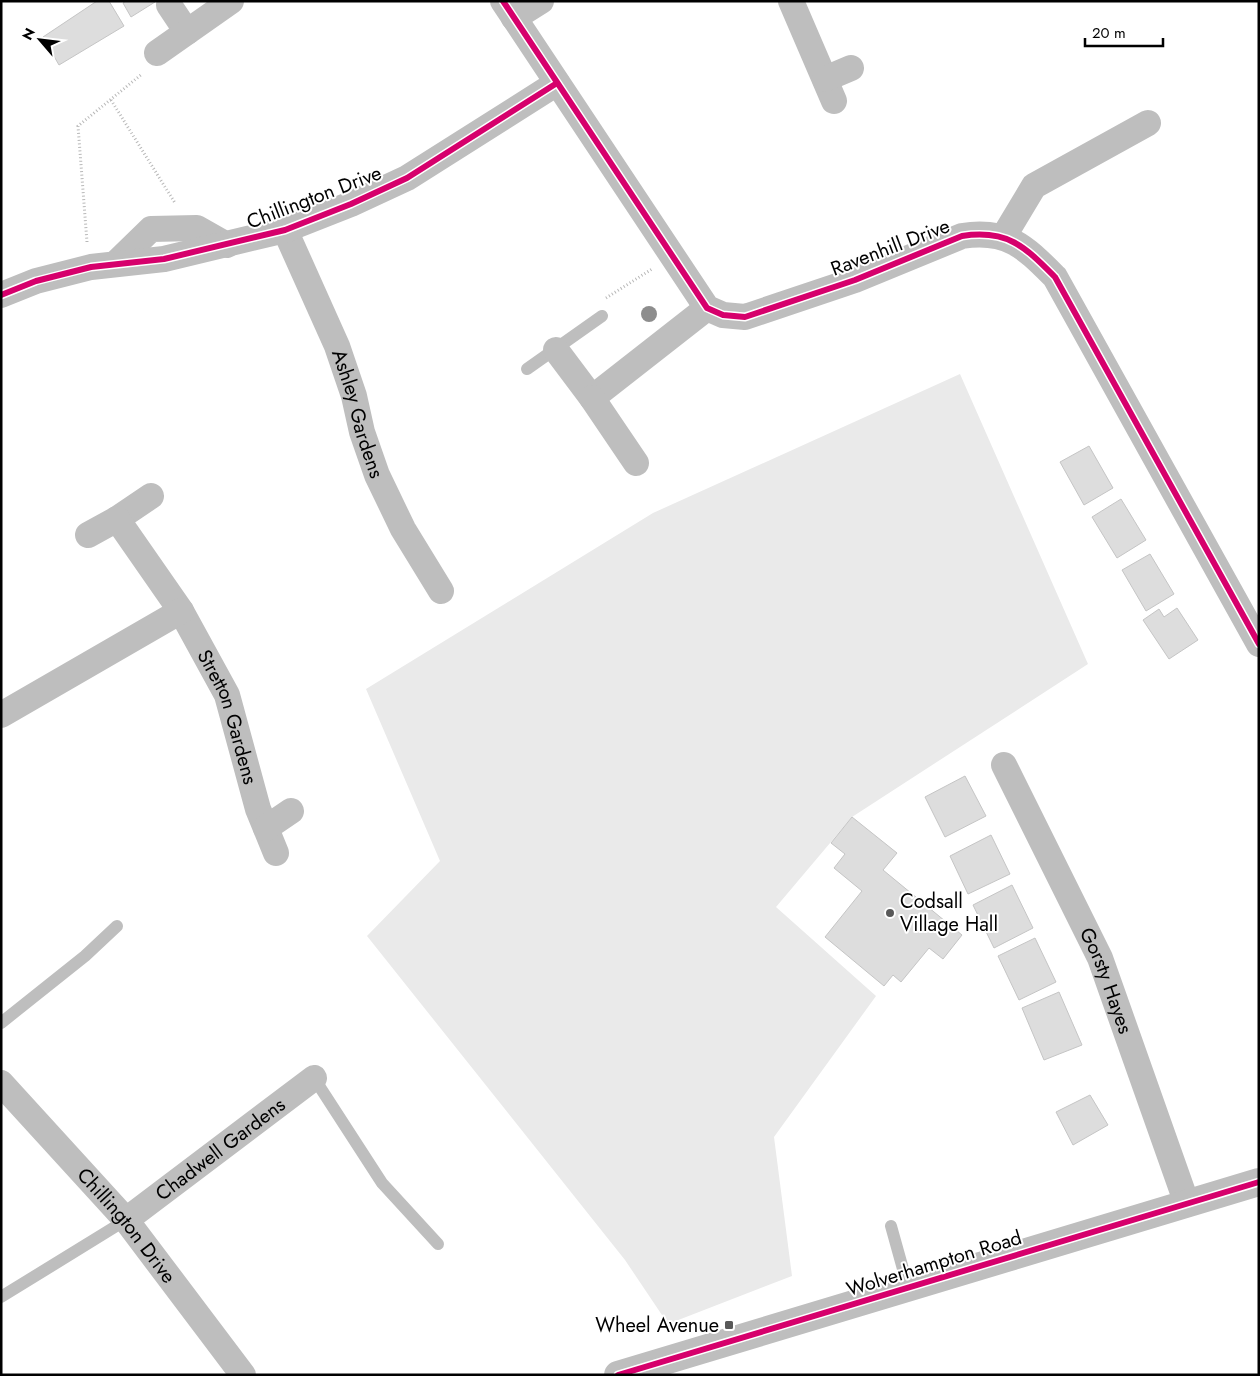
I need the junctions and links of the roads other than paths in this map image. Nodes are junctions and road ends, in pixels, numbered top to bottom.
1 (231, 1) edge
2 (541, 1) edge
3 (791, 1) edge
4 (168, 3) edge
5 (509, 10) edge
6 (187, 32) junction
7 (157, 52) road end
8 (851, 68) dead end
9 (557, 83) junction
10 (1148, 123) dead end
11 (285, 230) junction
12 (1004, 236) junction
13 (1, 295) edge
14 (708, 308) junction
15 (602, 316) dead end
16 (556, 350) junction
17 (527, 369) dead end
18 (592, 398) junction
19 (636, 463) dead end
20 (151, 496) dead end
21 (117, 519) junction
22 (88, 535) dead end
23 (441, 591) dead end
24 (181, 611) junction
25 (1259, 644) edge
26 (1, 716) edge
27 (1004, 765) dead end
28 (291, 812) dead end
29 (266, 828) junction
30 (276, 853) dead end
31 (117, 926) dead end
32 (1, 1023) edge
33 (314, 1078) joint
34 (1, 1083) edge
35 (1259, 1182) edge
36 (1187, 1204) junction
37 (126, 1220) junction
38 (891, 1226) dead end
39 (438, 1244) dead end
40 (908, 1287) junction
41 (1, 1297) edge
42 (243, 1375) edge
43 (618, 1375) edge

1 - 6 street
2 - 5 street
3 - 8 street
4 - 6 street
5 - 9 street
6 - 7 street
9 - 11 street, Chillington Drive
9 - 14 street
10 - 12 street
11 - 13 street, Chillington Drive
11 - 23 street, Ashley Gardens
12 - 14 street, Ravenhill Drive
12 - 25 street, Ravenhill Drive
14 - 18 street
15 - 16 lane
16 - 17 lane
16 - 18 street
18 - 19 street
20 - 21 street
21 - 22 street
21 - 24 street, Stretton Gardens
24 - 26 street
24 - 29 street, Stretton Gardens
27 - 36 street, Gorsty Hayes
28 - 29 street
29 - 30 street, Stretton Gardens
31 - 32 lane
33 - 37 street, Chadwell Gardens
33 - 39 lane
34 - 37 street, Chillington Drive
35 - 36 street, Wolverhampton Road
36 - 40 street, Wolverhampton Road
37 - 41 lane
37 - 42 street, Chillington Drive
38 - 40 lane
40 - 43 street, Wolverhampton Road

